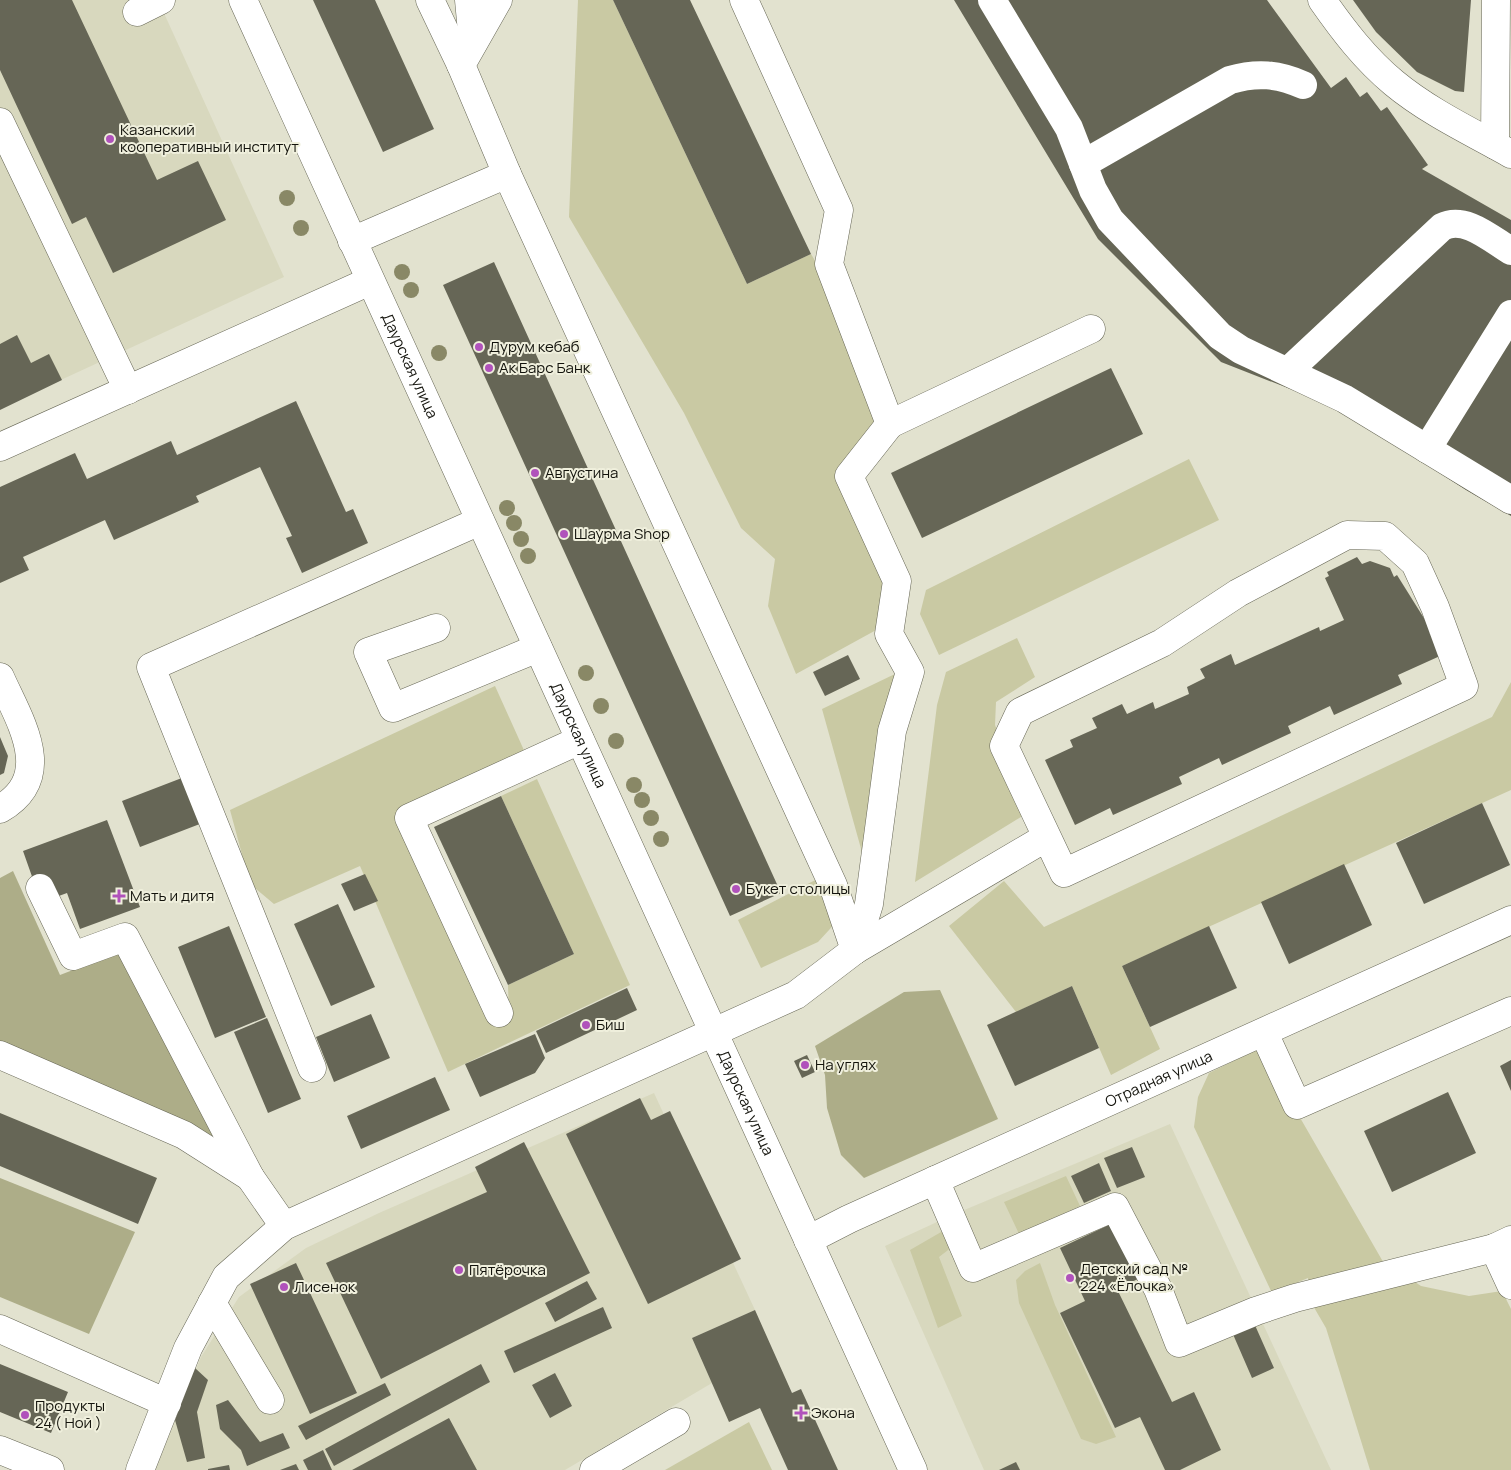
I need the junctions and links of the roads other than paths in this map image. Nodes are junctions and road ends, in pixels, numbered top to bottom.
1 (161, 0) edge
2 (243, 0) edge
3 (430, 0) edge
4 (468, 0) edge
5 (498, 0) edge
6 (744, 0) edge
7 (992, 0) edge
8 (1322, 0) edge
9 (1496, 0) edge
10 (136, 12) dead end
11 (467, 54) junction
12 (1303, 85) dead end
13 (0, 122) edge
14 (1503, 150) edge
15 (1083, 164) junction
16 (507, 174) junction
17 (352, 241) junction
18 (1511, 251) edge
19 (370, 281) junction
20 (1511, 314) edge
21 (1091, 330) dead end
22 (1288, 371) junction
23 (128, 390) junction
24 (890, 424) junction
25 (0, 447) edge
26 (1427, 449) junction
27 (1511, 500) edge
28 (480, 521) junction
29 (436, 628) dead end
30 (538, 648) junction
31 (0, 677) edge
32 (580, 740) junction
33 (0, 809) edge
34 (1046, 837) junction
35 (40, 888) dead end
36 (1511, 920) edge
37 (855, 950) junction
38 (1511, 1011) edge
39 (499, 1013) dead end
40 (714, 1033) junction
41 (1264, 1033) junction
42 (0, 1055) edge
43 (312, 1068) dead end
44 (250, 1177) junction
45 (935, 1180) junction
46 (284, 1226) junction
47 (808, 1240) junction
48 (1503, 1244) edge
49 (1511, 1285) edge
50 (212, 1303) junction
51 (0, 1329) edge
52 (270, 1400) dead end
53 (167, 1402) junction
54 (676, 1422) dead end
55 (0, 1450) edge
56 (50, 1470) edge
57 (140, 1470) edge
58 (594, 1470) edge
59 (913, 1470) edge

1 - 10 street
2 - 17 street, Даурская улица
3 - 11 street
4 - 11 street
5 - 11 street
6 - 24 street
7 - 15 street
8 - 14 street
9 - 14 street
11 - 16 street
12 - 15 street
13 - 23 street
15 - 22 street
16 - 17 street
16 - 37 street
17 - 19 street, Даурская улица
18 - 22 street
19 - 23 street
19 - 28 street, Даурская улица
20 - 26 street
21 - 24 street
22 - 26 street
23 - 25 street
24 - 37 street
26 - 27 street
28 - 30 street, Даурская улица
28 - 43 street
29 - 30 street
30 - 32 street, Даурская улица
31 - 33 street
32 - 39 street
32 - 40 street, Даурская улица
34 - 34 street
34 - 37 street
35 - 44 street
36 - 41 street, Отрадная улица
37 - 40 street
38 - 41 street
40 - 46 street
40 - 47 street, Даурская улица
41 - 45 street, Отрадная улица
42 - 44 street
44 - 46 street
45 - 47 street, Отрадная улица
45 - 48 street
46 - 50 street
47 - 59 street, Даурская улица
48 - 49 street
50 - 52 street
50 - 53 street
51 - 53 street
53 - 57 street
54 - 58 street
55 - 56 street

